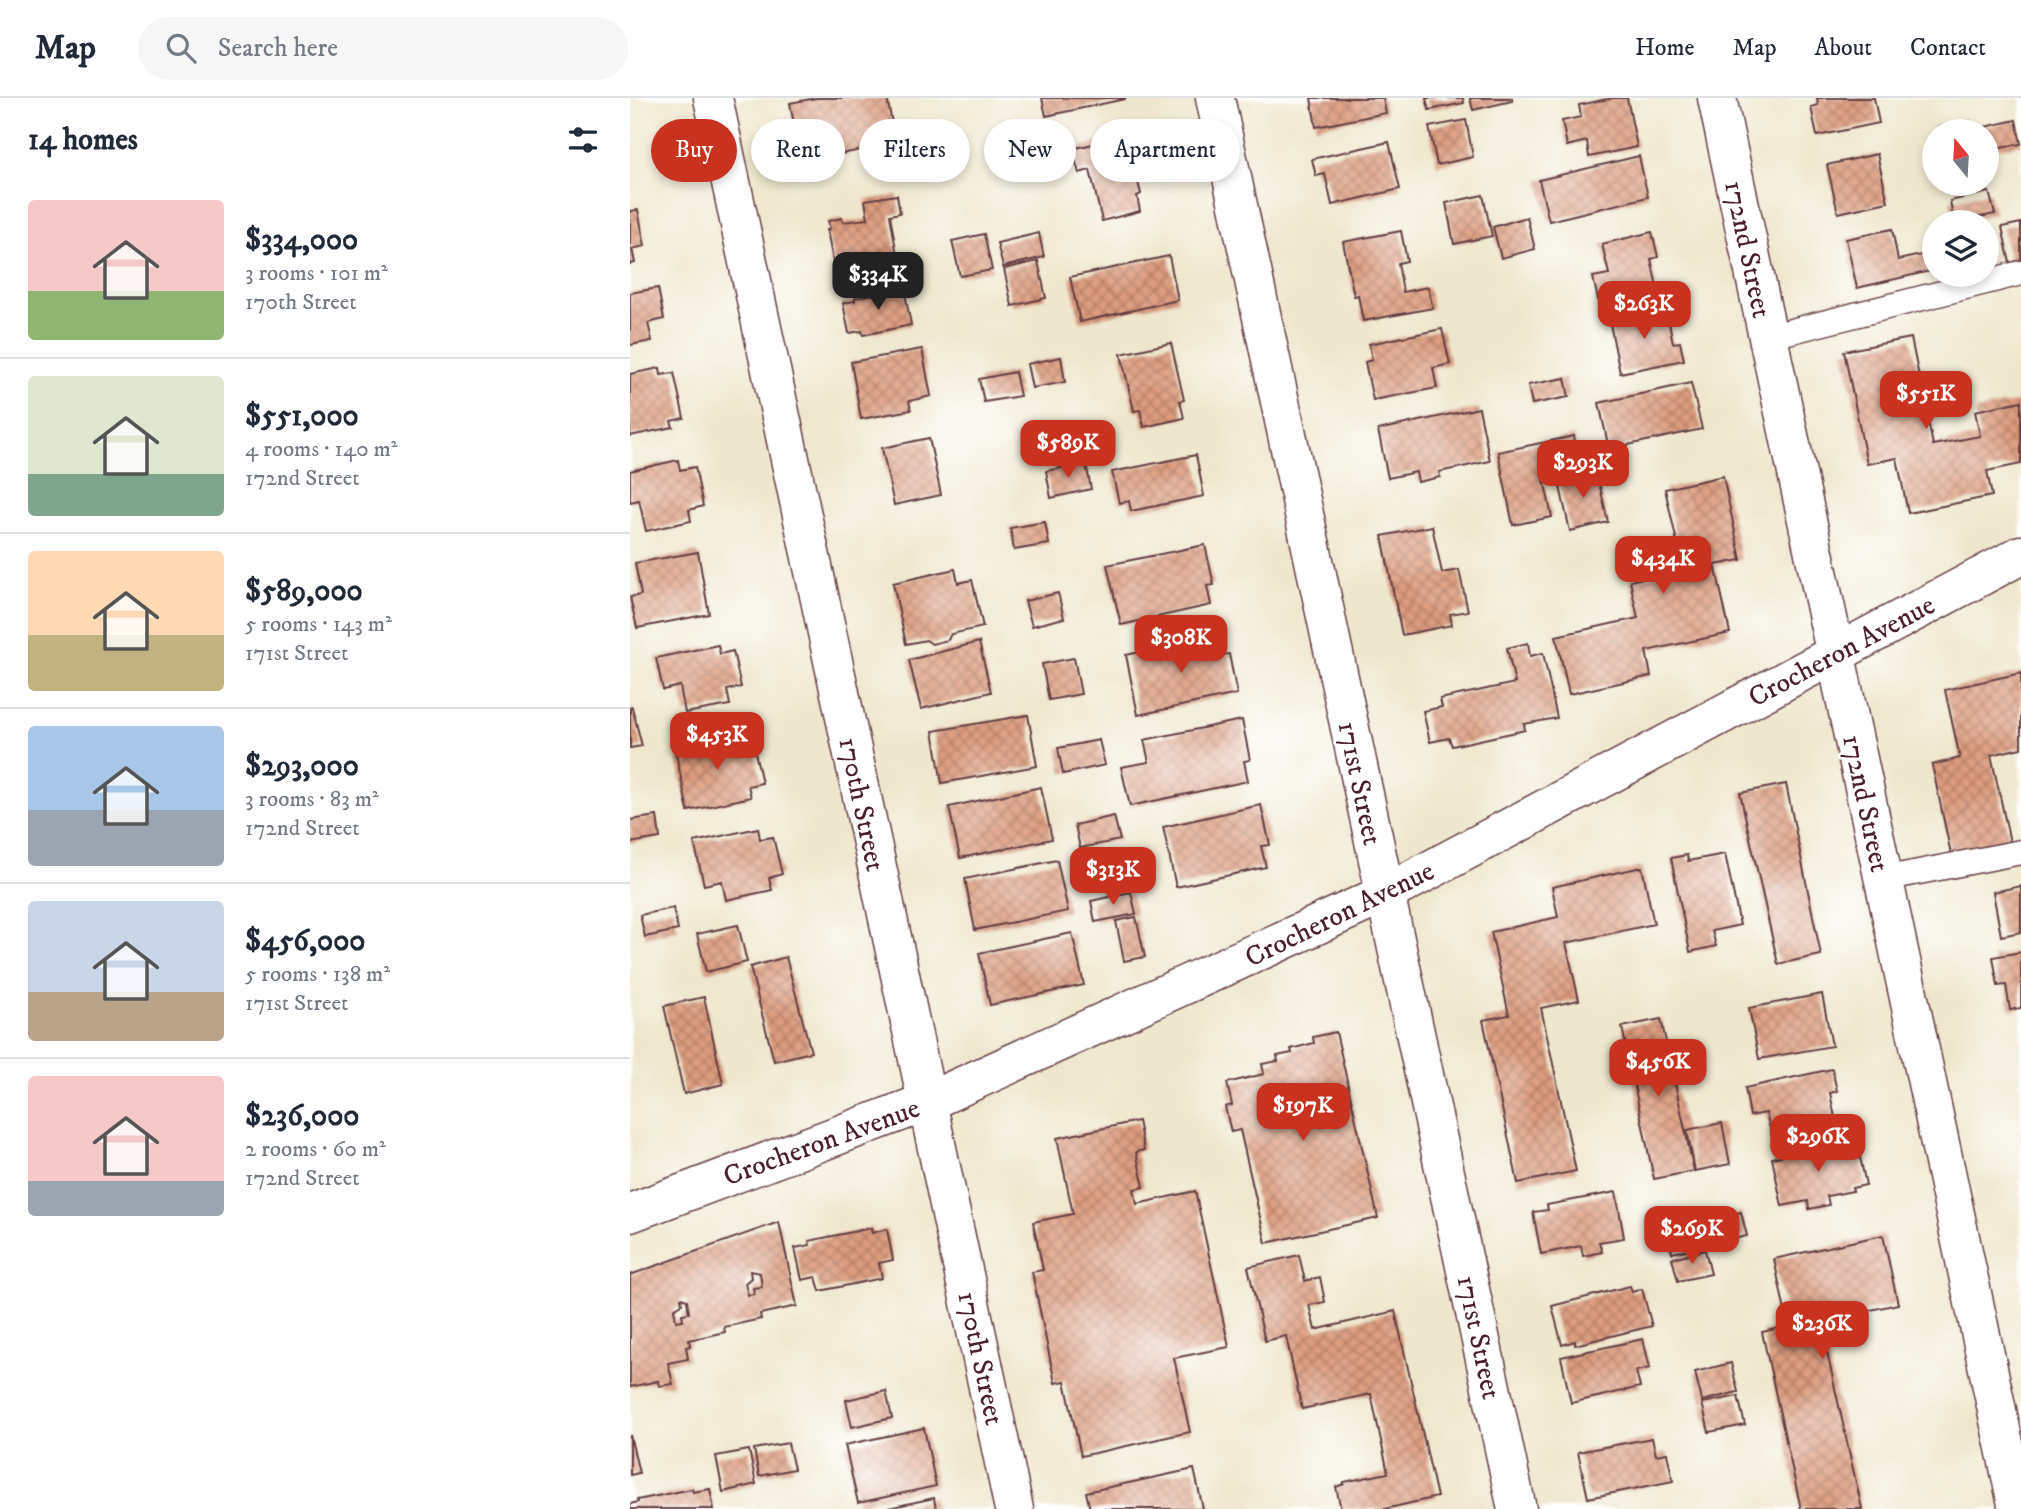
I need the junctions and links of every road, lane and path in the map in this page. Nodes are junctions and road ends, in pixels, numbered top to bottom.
1 (713, 98) edge
2 (1215, 98) edge
3 (1717, 98) edge
4 (2021, 273) edge
5 (1768, 337) junction
6 (2021, 555) edge
7 (1835, 653) junction
8 (2021, 852) edge
9 (1884, 879) junction
10 (1385, 894) junction
11 (927, 1102) junction
12 (630, 1213) edge
13 (1014, 1509) edge
14 (1517, 1509) edge
15 (2018, 1509) edge

1 - 11 street, 170th Street
2 - 10 street, 171st Street
3 - 5 street, 172nd Street
4 - 5 lane
5 - 7 street, 172nd Street
6 - 7 street, Crocheron Avenue
7 - 9 street, 172nd Street
7 - 10 street, Crocheron Avenue
8 - 9 lane
9 - 15 street, 172nd Street
10 - 11 street, Crocheron Avenue
10 - 14 street, 171st Street
11 - 12 street, Crocheron Avenue
11 - 13 street, 170th Street

